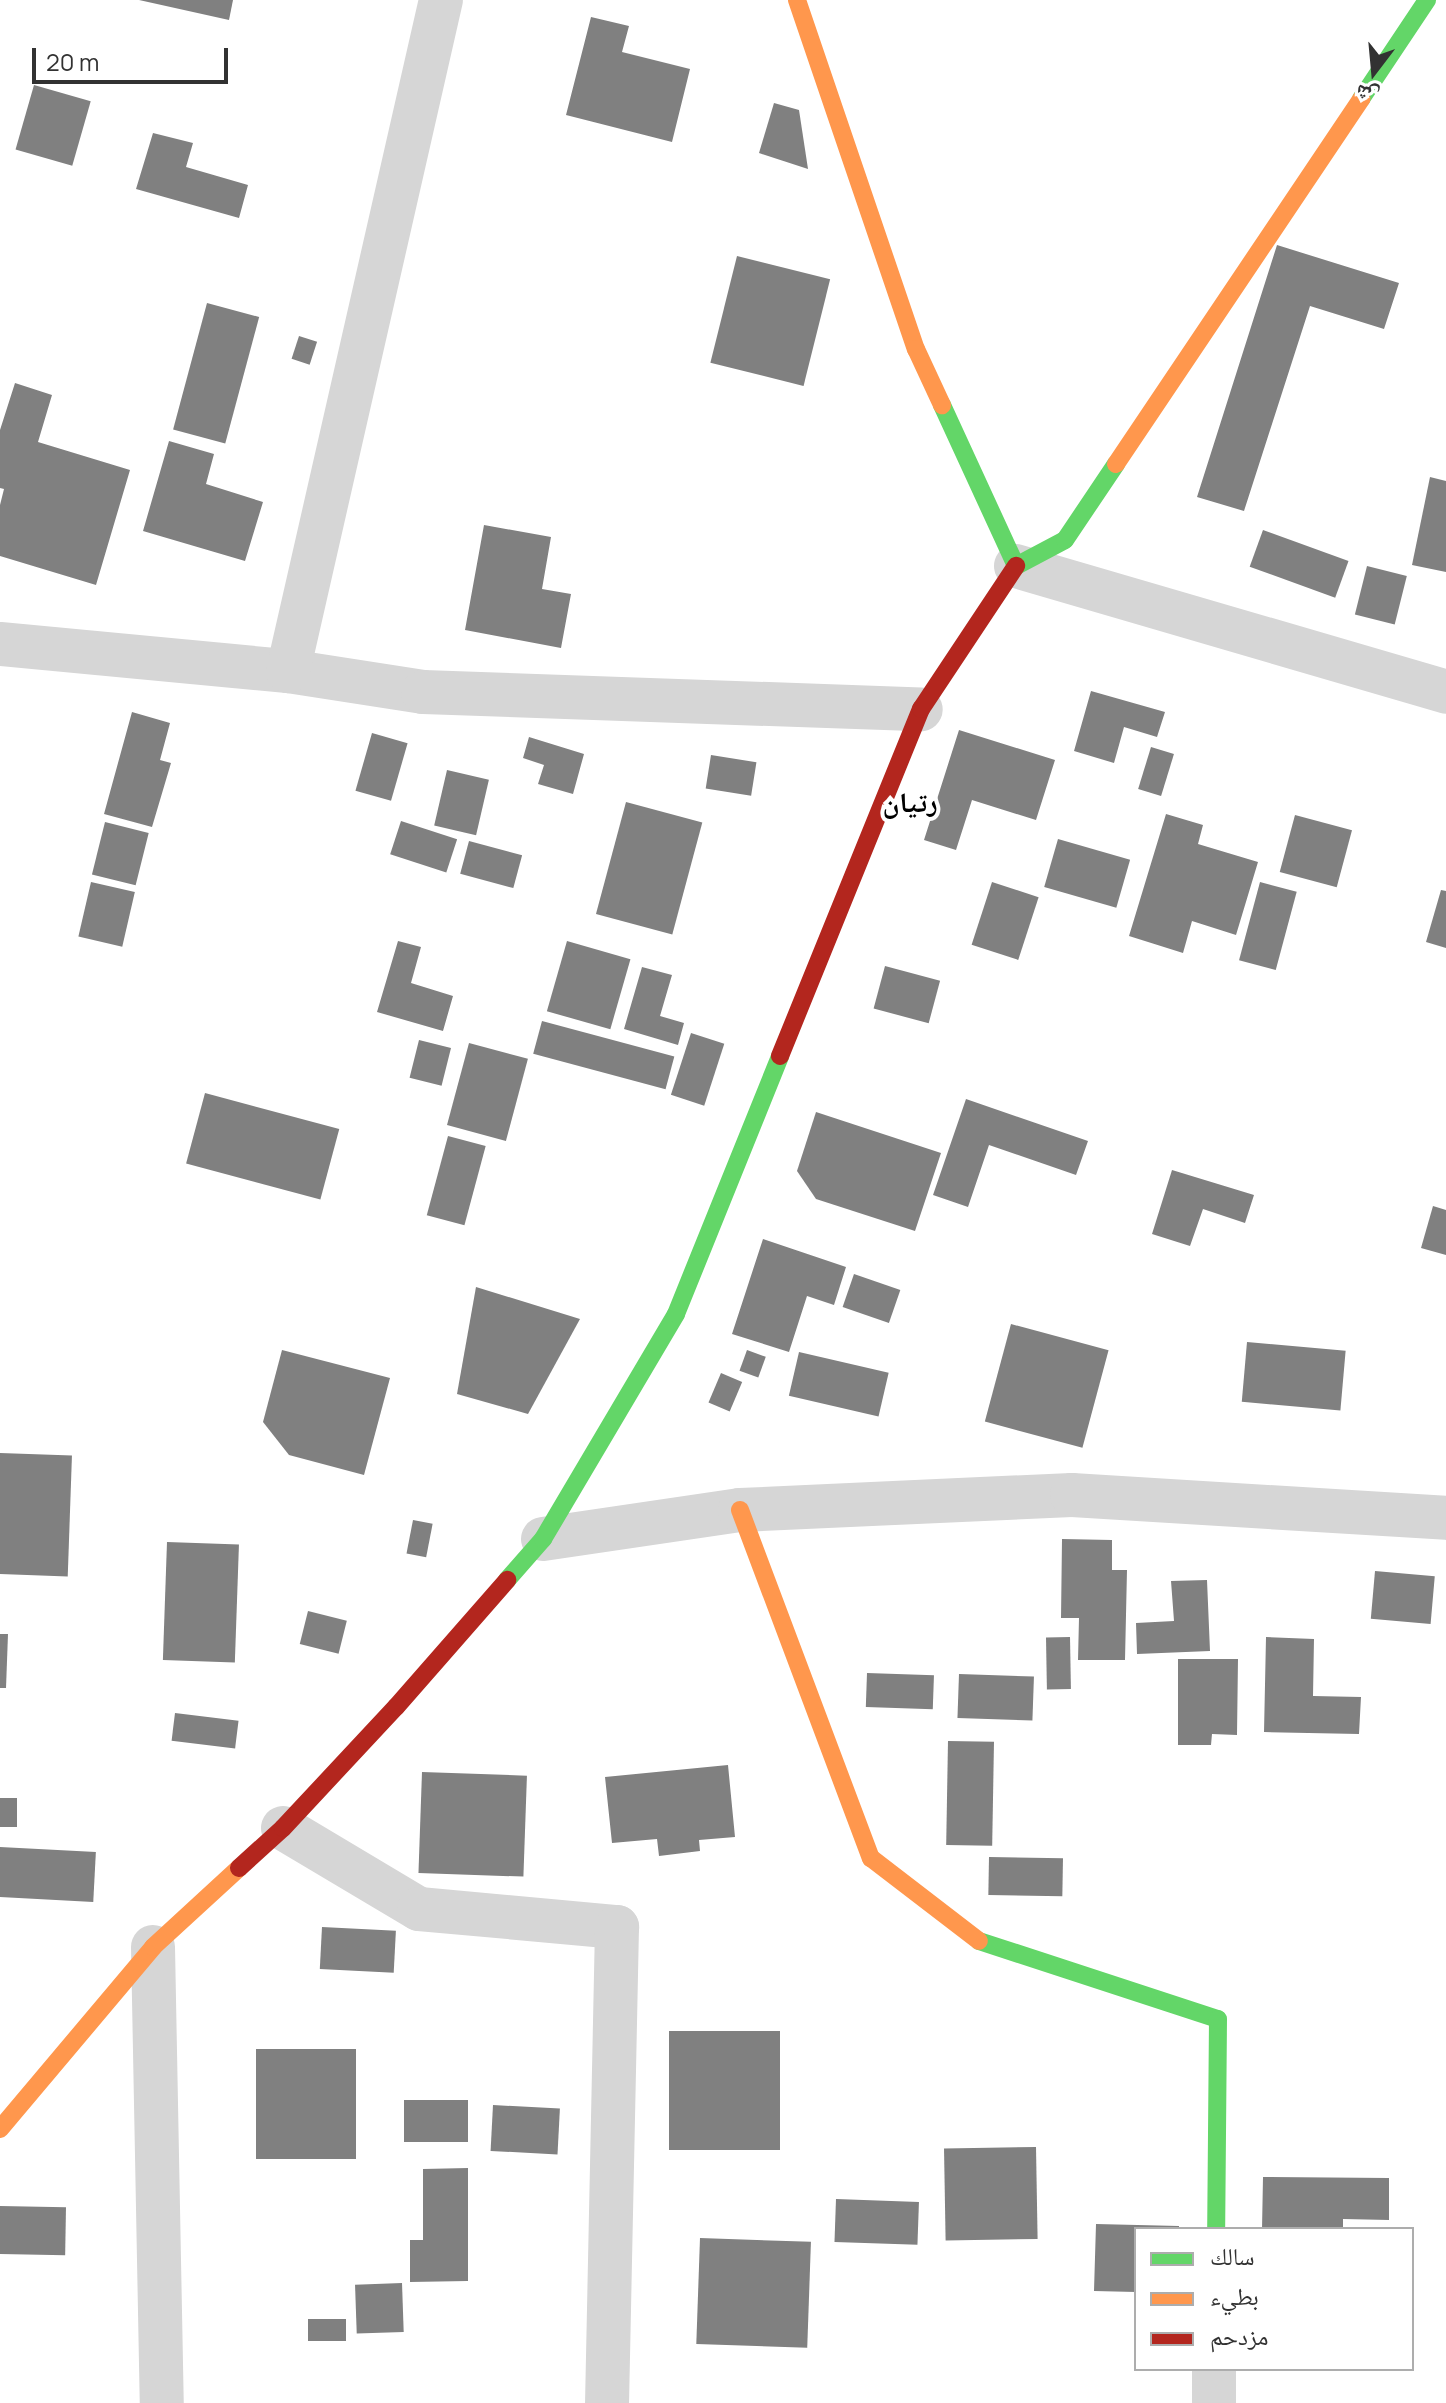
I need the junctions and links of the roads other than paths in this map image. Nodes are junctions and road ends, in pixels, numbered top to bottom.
1 (441, 0) edge
2 (797, 0) edge
3 (1427, 0) edge
4 (1016, 566) junction
5 (0, 644) edge
6 (288, 671) junction
7 (1446, 692) edge
8 (921, 709) junction
9 (740, 1510) junction
10 (1446, 1518) edge
11 (543, 1539) junction
12 (283, 1828) junction
13 (153, 1947) junction
14 (0, 2129) edge
15 (1216, 2227) edge
16 (1214, 2371) edge
17 (162, 2403) edge
18 (607, 2403) edge
19 (1214, 2403) edge

1 - 6 street
2 - 4 street
3 - 4 street
4 - 7 street
4 - 8 street
5 - 6 street
6 - 8 street
8 - 11 street
9 - 10 street
9 - 11 street
9 - 15 street
11 - 12 street
12 - 13 street
12 - 18 street
13 - 14 street
13 - 17 street
16 - 19 street

